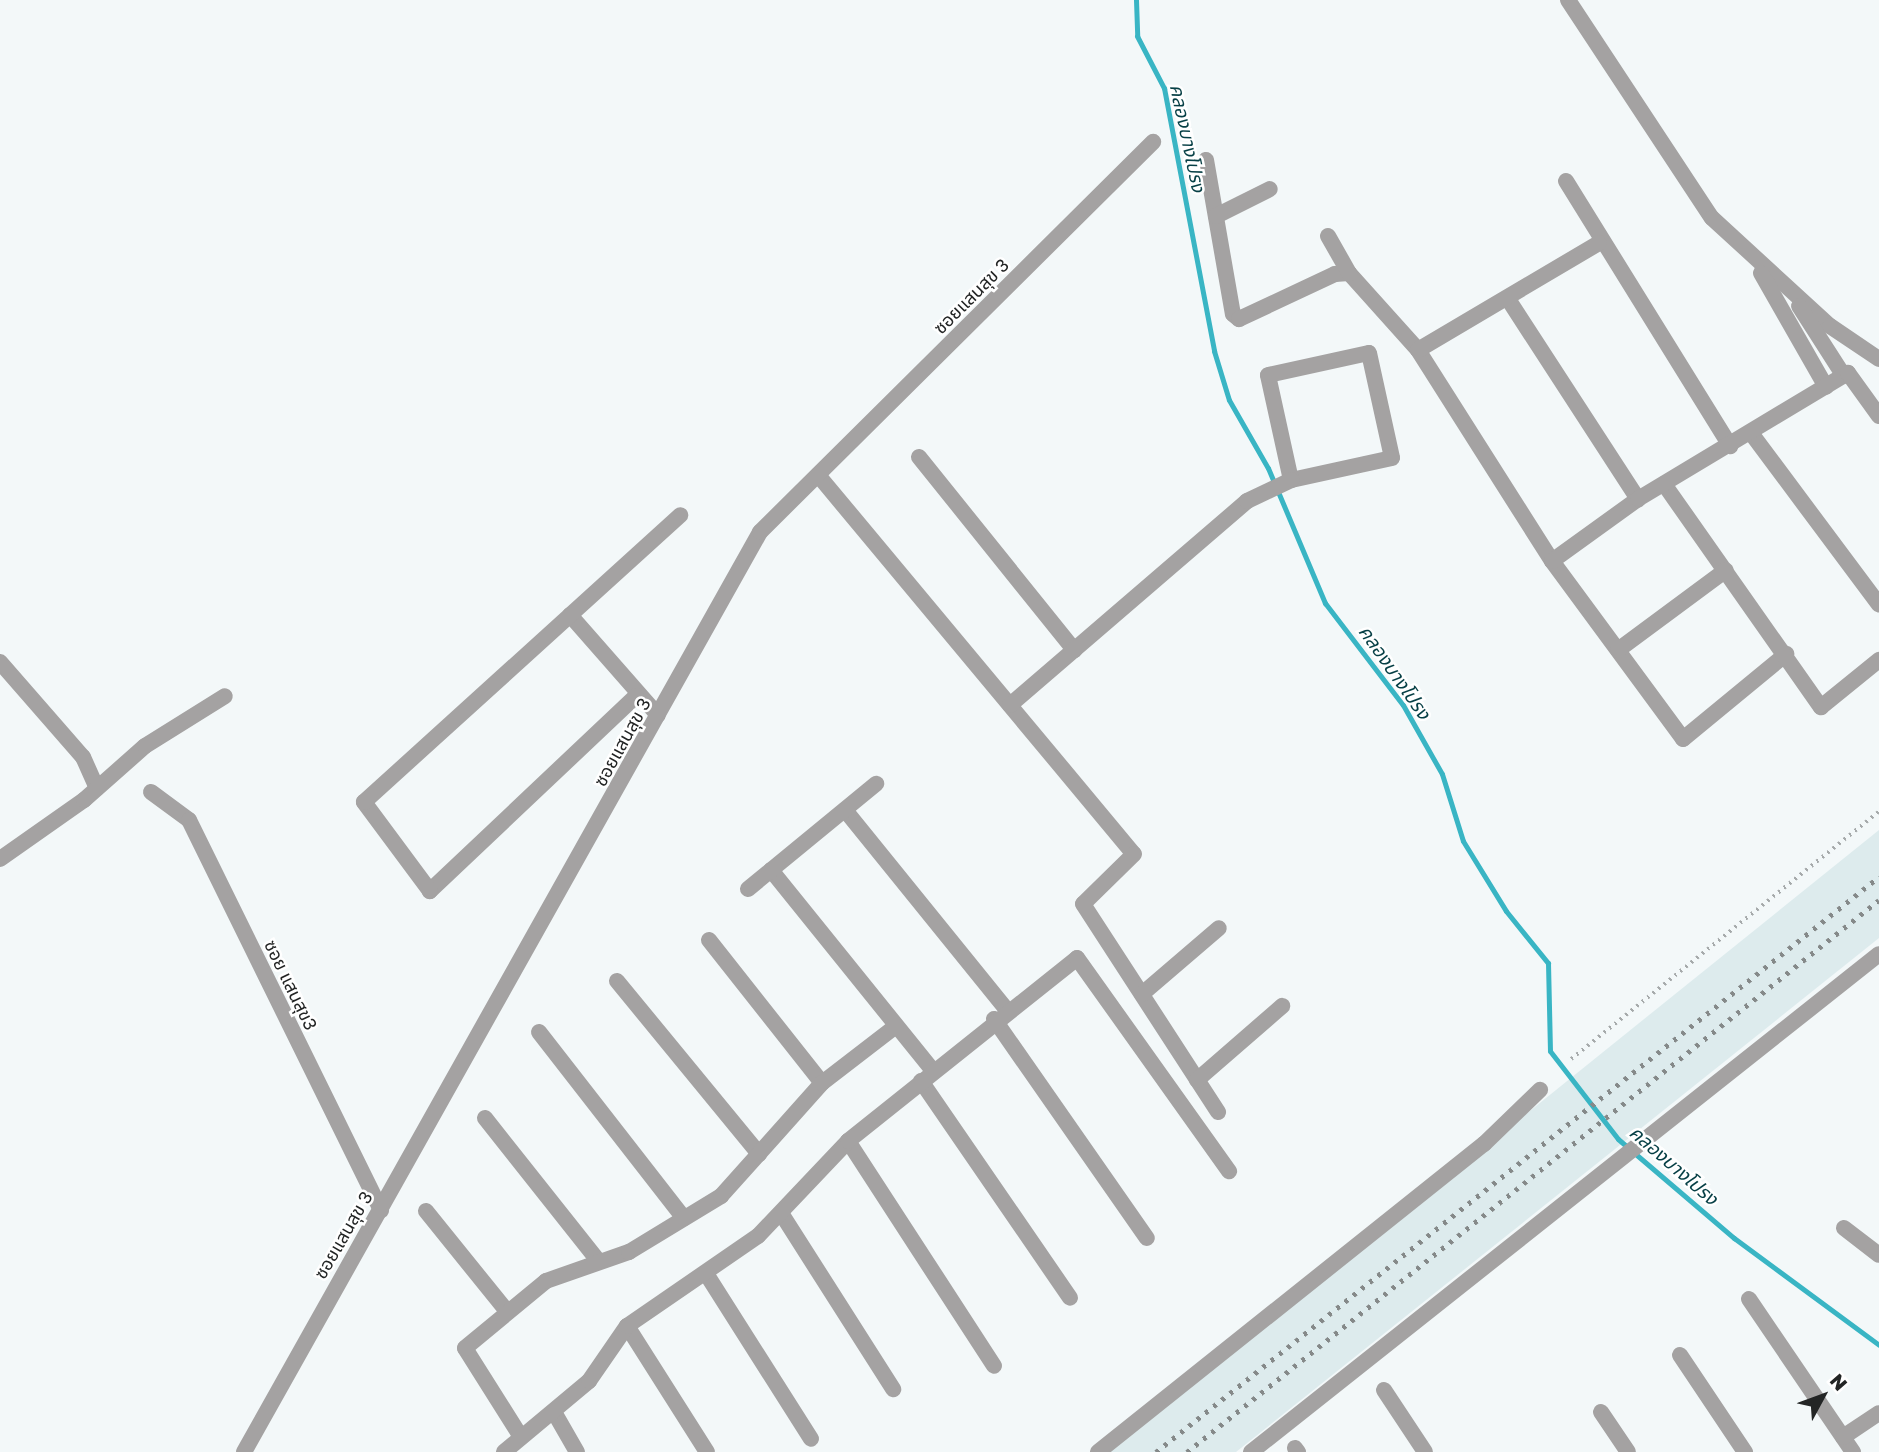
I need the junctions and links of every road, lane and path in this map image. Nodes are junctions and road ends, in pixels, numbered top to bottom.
1 (1568, 0) edge
2 (1153, 142) dead end
3 (1206, 160) dead end
4 (1566, 181) dead end
5 (1270, 189) dead end
6 (1216, 216) junction
7 (1328, 236) dead end
8 (1599, 243) junction
9 (1751, 256) junction
10 (1349, 273) junction
11 (1790, 292) junction
12 (1508, 299) junction
13 (1418, 350) junction
14 (1879, 359) edge
15 (1844, 376) junction
16 (1826, 387) junction
17 (1879, 416) edge
18 (1751, 433) junction
19 (1730, 446) junction
20 (919, 457) dead end
21 (818, 475) junction
22 (1288, 481) junction
23 (1664, 484) junction
24 (1637, 499) junction
25 (680, 515) dead end
26 (1552, 561) junction
27 (1726, 570) junction
28 (1879, 605) edge
29 (570, 615) junction
30 (1074, 650) junction
31 (1618, 650) junction
32 (1786, 654) junction
33 (1879, 660) edge
34 (0, 662) edge
35 (225, 696) dead end
36 (636, 696) junction
37 (1010, 705) junction
38 (659, 715) junction
39 (876, 784) dead end
40 (97, 788) junction
41 (151, 792) dead end
42 (845, 810) junction
43 (1879, 811) edge
44 (0, 859) edge
45 (771, 870) junction
46 (748, 889) dead end
47 (1219, 928) dead end
48 (709, 940) dead end
49 (1879, 954) edge
50 (617, 981) dead end
51 (1142, 994) junction
52 (1282, 1006) dead end
53 (1000, 1014) junction
54 (896, 1026) junction
55 (539, 1032) dead end
56 (1571, 1059) dead end
57 (927, 1076) junction
58 (1197, 1080) junction
59 (822, 1083) junction
60 (1540, 1090) dead end
61 (1219, 1112) dead end
62 (485, 1118) dead end
63 (848, 1141) junction
64 (760, 1154) junction
65 (1229, 1171) dead end
66 (381, 1210) junction
67 (426, 1211) dead end
68 (780, 1213) junction
69 (684, 1218) junction
70 (1844, 1228) dead end
71 (1147, 1238) dead end
72 (1879, 1255) edge
73 (596, 1258) junction
74 (707, 1275) junction
75 (1070, 1297) dead end
76 (1749, 1299) dead end
77 (506, 1310) junction
78 (627, 1326) junction
79 (1680, 1355) dead end
80 (994, 1366) dead end
81 (893, 1389) dead end
82 (1384, 1390) dead end
83 (554, 1412) junction
84 (1601, 1412) dead end
85 (1879, 1413) edge
86 (521, 1437) junction
87 (1843, 1437) junction
88 (811, 1439) dead end
89 (244, 1452) edge
90 (504, 1452) edge
91 (578, 1452) edge
92 (707, 1452) edge
93 (1098, 1452) edge
94 (1251, 1452) edge
95 (1425, 1452) edge
96 (1628, 1452) edge
97 (1745, 1452) edge
98 (1853, 1452) edge

1 - 9 street
2 - 21 street, ซอยแสนสุข 3
3 - 6 street
4 - 8 street
5 - 6 street
6 - 10 street
7 - 10 street
8 - 12 street
8 - 19 street
9 - 11 street
9 - 16 street
10 - 13 street
11 - 14 street
11 - 15 street
12 - 13 street
12 - 24 street
13 - 26 street
15 - 16 street
15 - 17 street
16 - 18 street
18 - 19 street
18 - 28 street
19 - 23 street
20 - 30 street
21 - 37 street
21 - 38 street, ซอยแสนสุข 3
22 - 22 street
22 - 30 street
23 - 24 street
23 - 27 street
24 - 26 street
25 - 29 street
26 - 31 street
27 - 31 street
27 - 32 street
29 - 36 street
29 - 36 street
30 - 37 street
31 - 32 street
32 - 33 street
34 - 40 street
35 - 40 street
36 - 38 street
37 - 51 street
38 - 66 street, ซอยแสนสุข 3
39 - 42 street
40 - 44 street
41 - 66 street, ซอย แสนสุข3
42 - 45 street
42 - 53 street
43 - 56 path
45 - 46 street
45 - 54 street
47 - 51 street
48 - 59 street
49 - 94 street
50 - 64 street
51 - 58 street
52 - 58 street
53 - 57 street
53 - 65 street
53 - 71 street
54 - 57 street
54 - 59 street
55 - 69 street
57 - 63 street
57 - 75 street
58 - 61 street
59 - 64 street
60 - 93 street
62 - 73 street
63 - 68 street
63 - 80 street
64 - 69 street
66 - 89 street, ซอยแสนสุข 3
67 - 77 street
68 - 74 street
68 - 81 street
69 - 73 street
70 - 72 street
73 - 77 street
74 - 78 street
74 - 88 street
76 - 87 street
77 - 86 street
78 - 83 street
78 - 92 street
79 - 97 street
82 - 95 street
83 - 86 street
83 - 91 street
84 - 96 street
85 - 87 street
86 - 90 street
87 - 98 street

